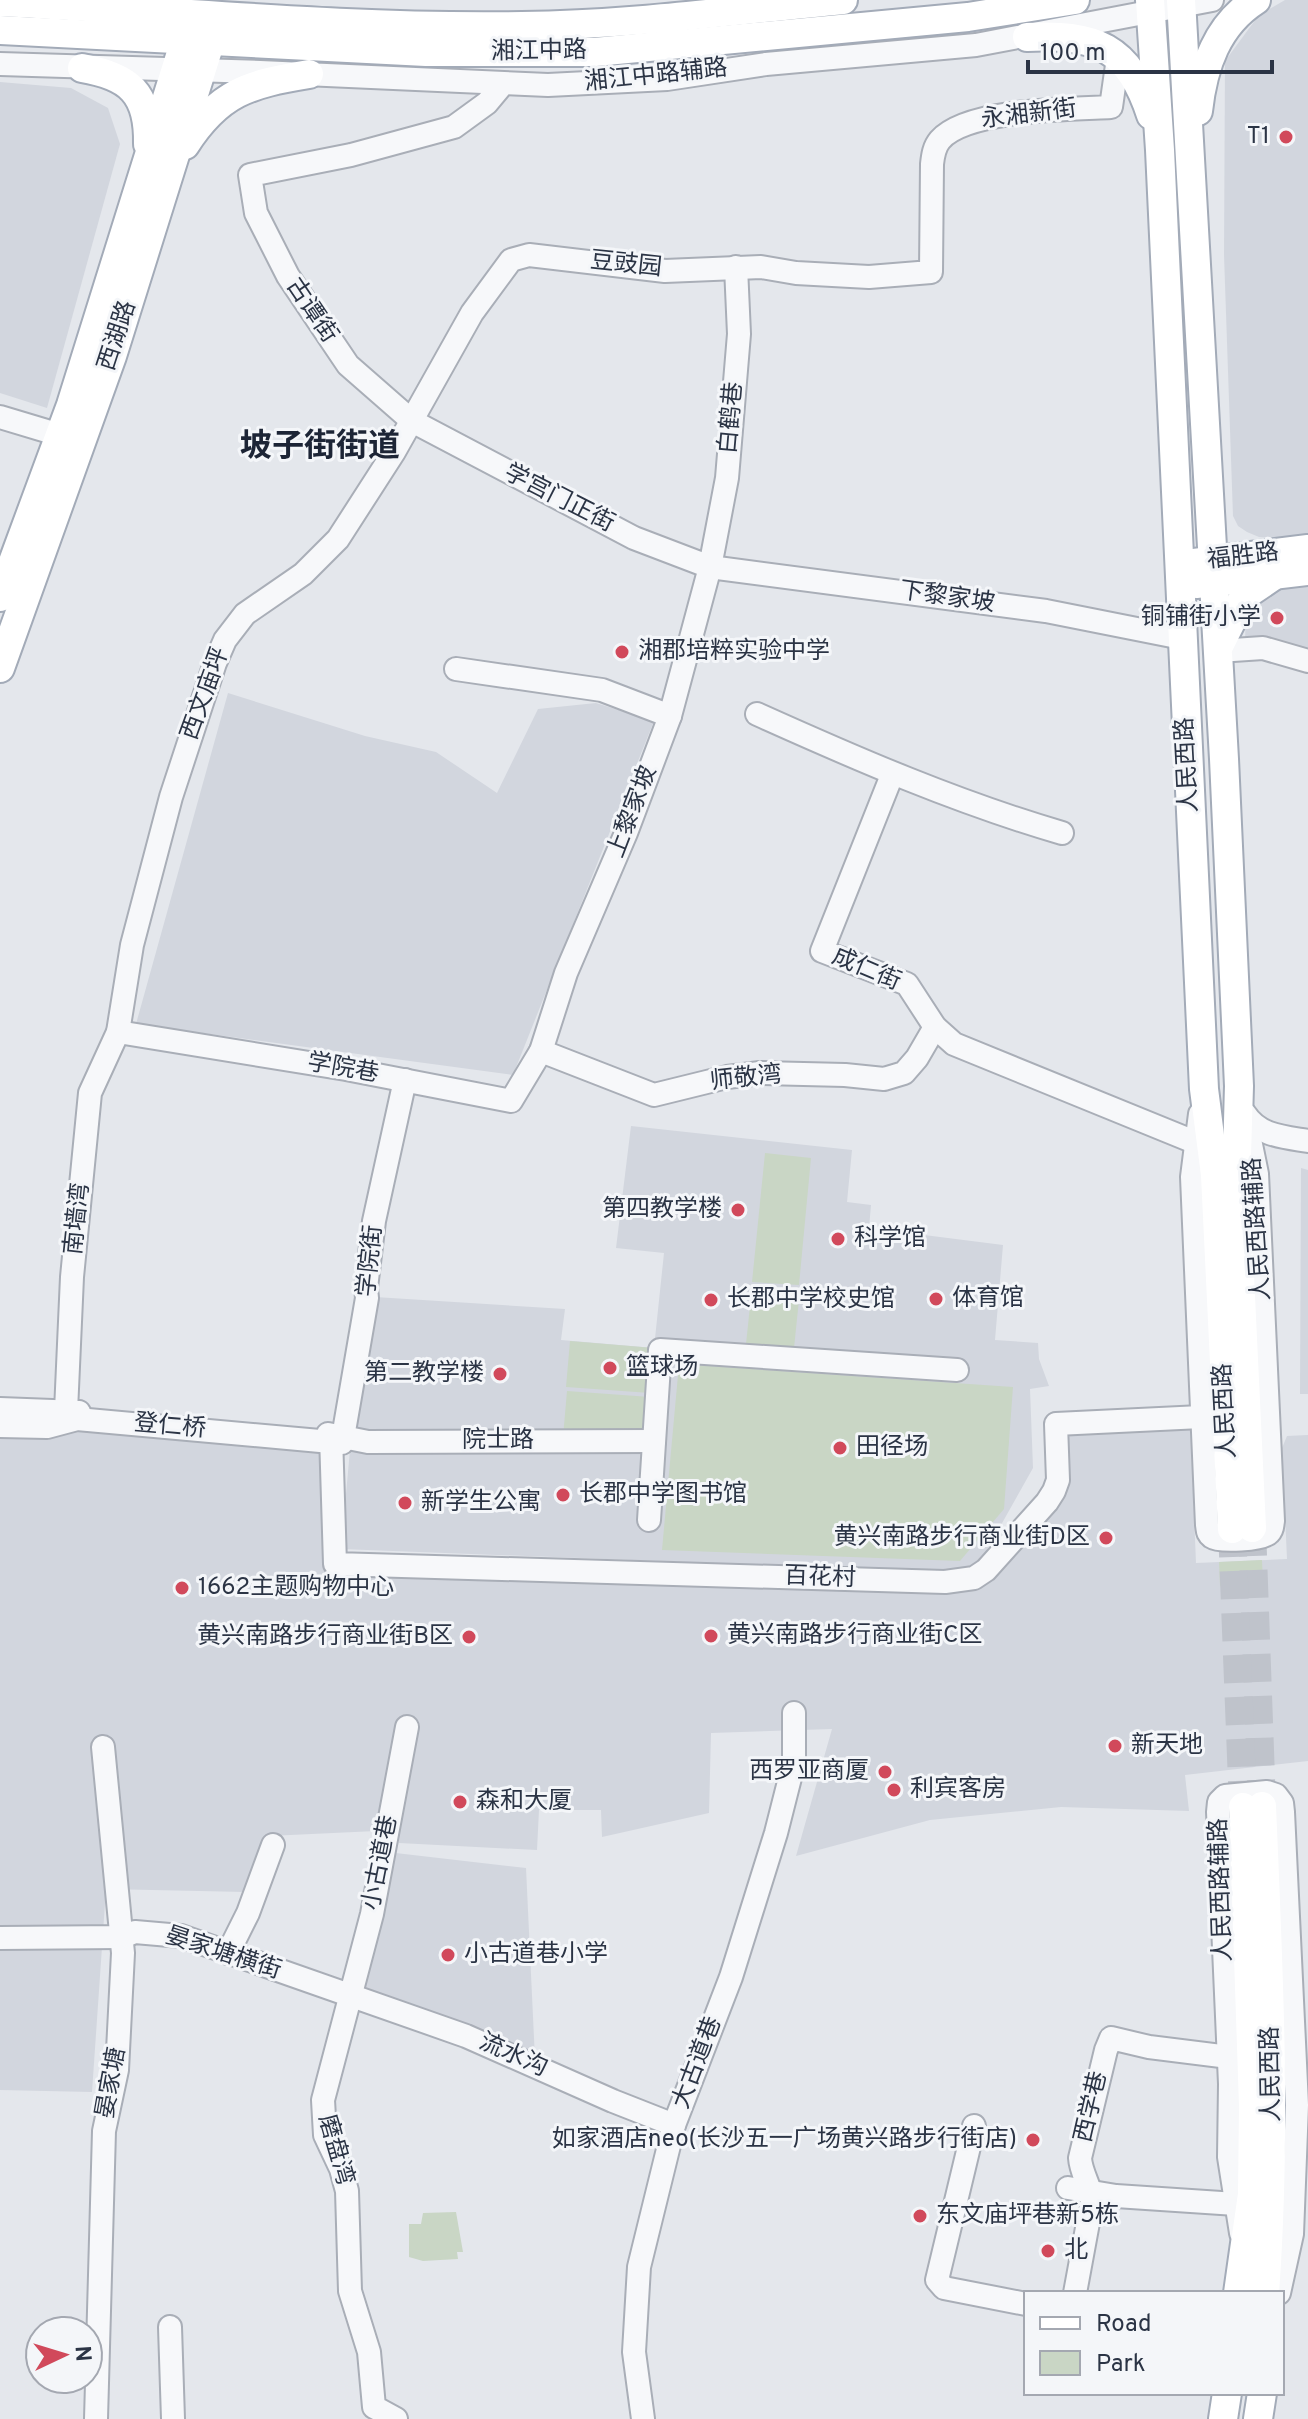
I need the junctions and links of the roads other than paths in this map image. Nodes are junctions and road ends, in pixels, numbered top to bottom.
1 (843, 0) edge
2 (1075, 0) edge
3 (1212, 0) edge
4 (1256, 0) edge
5 (0, 2) edge
6 (1182, 3) edge
7 (1150, 6) edge
8 (204, 19) edge
9 (0, 30) edge
10 (1027, 37) junction
11 (1118, 58) junction
12 (0, 64) edge
13 (82, 68) junction
14 (188, 70) junction
15 (309, 74) junction
16 (502, 85) junction
17 (1160, 150) junction
18 (148, 153) junction
19 (167, 177) junction
20 (1191, 188) junction
21 (736, 267) junction
22 (931, 272) joint
23 (0, 417) edge
24 (412, 421) junction
25 (60, 435) junction
26 (1209, 503) junction
27 (1308, 549) edge
28 (1276, 564) junction
29 (710, 567) junction
30 (1213, 571) junction
31 (1308, 571) edge
32 (1179, 575) junction
33 (0, 597) edge
34 (1182, 638) junction
35 (1218, 651) junction
36 (1308, 661) edge
37 (0, 668) edge
38 (456, 669) dead end
39 (757, 714) dead end
40 (670, 716) junction
41 (892, 775) junction
42 (1062, 833) dead end
43 (935, 1027) junction
44 (118, 1032) junction
45 (541, 1051) junction
46 (405, 1080) junction
47 (1204, 1089) junction
48 (1242, 1099) junction
49 (1308, 1141) edge
50 (1197, 1143) junction
51 (957, 1370) dead end
52 (0, 1409) edge
53 (66, 1411) junction
54 (1201, 1417) junction
55 (0, 1426) edge
56 (337, 1439) junction
57 (650, 1441) junction
58 (649, 1520) dead end
59 (335, 1564) joint
60 (794, 1713) dead end
61 (407, 1727) dead end
62 (103, 1747) dead end
63 (273, 1845) dead end
64 (122, 1937) junction
65 (0, 1938) edge
66 (228, 1953) junction
67 (1300, 1981) edge
68 (348, 1997) junction
69 (1229, 2057) junction
70 (674, 2125) junction
71 (974, 2126) dead end
72 (1068, 2188) dead end
73 (1091, 2193) junction
74 (1236, 2204) junction
75 (1243, 2250) junction
76 (1075, 2291) edge
77 (1238, 2291) edge
78 (1265, 2291) edge
79 (1279, 2291) edge
80 (1024, 2304) edge
81 (170, 2327) dead end
82 (1227, 2395) edge
83 (1262, 2395) edge
84 (96, 2419) edge
85 (173, 2419) edge
86 (396, 2419) edge
87 (643, 2419) edge
88 (1223, 2419) edge
89 (1258, 2419) edge

1 - 8 main road, 湘江中路
2 - 8 main road, 湘江中路
3 - 6 street, 湘江中路辅路
4 - 20 main road
5 - 8 main road, 湘江中路
6 - 7 street, 湘江中路辅路
6 - 20 main road, 人民西路
7 - 10 street, 湘江中路辅路
7 - 17 main road, 人民西路
8 - 9 main road, 湘江中路
8 - 14 main road, 西湖路
10 - 11 main road
10 - 16 street, 湘江中路辅路
11 - 17 main road
11 - 22 street, 永湘新街
12 - 13 street, 湘江中路辅路
13 - 14 street, 湘江中路辅路
13 - 18 main road
14 - 15 street, 湘江中路辅路
14 - 18 main road, 西湖路
14 - 19 main road, 西湖路
15 - 16 street, 湘江中路辅路
15 - 19 main road
16 - 24 street, 古谭街
17 - 32 main road, 人民西路
18 - 25 main road, 西湖路
19 - 37 main road, 西湖路
20 - 26 main road, 人民西路
21 - 22 street, 豆豉园
21 - 24 street, 豆豉园
21 - 29 street, 白鹤巷
23 - 25 street
24 - 29 street, 学宫门正街
24 - 44 street, 西文庙坪
25 - 33 main road, 西湖路
26 - 28 main road
26 - 30 main road, 人民西路
27 - 28 main road, 福胜路
28 - 30 main road, 福胜路
28 - 31 main road, 福胜路
28 - 35 main road
29 - 34 street, 下黎家坡
29 - 40 street, 上黎家坡
30 - 32 main road, 福胜路
30 - 35 main road, 人民西路
32 - 34 main road, 人民西路
34 - 47 main road, 人民西路
35 - 36 street
35 - 48 main road, 人民西路
38 - 40 street
39 - 41 street
40 - 45 street, 上黎家坡
41 - 42 street
41 - 43 street, 成仁街
43 - 45 street, 师敬湾
43 - 50 street, 成仁街
44 - 46 street, 学院巷
44 - 53 street, 南墙湾
45 - 46 street, 学院巷
46 - 56 street, 学院街
47 - 48 main road, 人民西路
47 - 50 street, 人民西路辅路
48 - 49 street
48 - 54 street, 人民西路辅路
50 - 54 street, 人民西路辅路
51 - 57 street
52 - 53 street, 登仁桥
53 - 56 street, 登仁桥
54 - 59 street, 百花村
55 - 56 street, 登仁桥
56 - 57 street
56 - 59 street, 学院街
57 - 58 street
60 - 70 street, 大古道巷
61 - 68 street, 小古道巷
62 - 64 street, 晏家塘
63 - 66 street
64 - 65 street, 晏家塘横街
64 - 66 street, 晏家塘横街
64 - 84 street, 晏家塘
66 - 68 street, 晏家塘横街
67 - 69 street, 人民西路辅路
67 - 79 street, 人民西路辅路
68 - 70 street, 流水沟
68 - 86 street, 磨盘湾
69 - 73 street, 西学巷
69 - 74 street, 人民西路辅路
70 - 87 street, 大古道巷
71 - 80 street
72 - 73 street
73 - 74 street
73 - 76 street, 西学巷
74 - 75 street, 人民西路辅路
75 - 77 main road, 人民西路
75 - 78 main road, 人民西路
81 - 85 street
82 - 88 main road
83 - 89 main road

